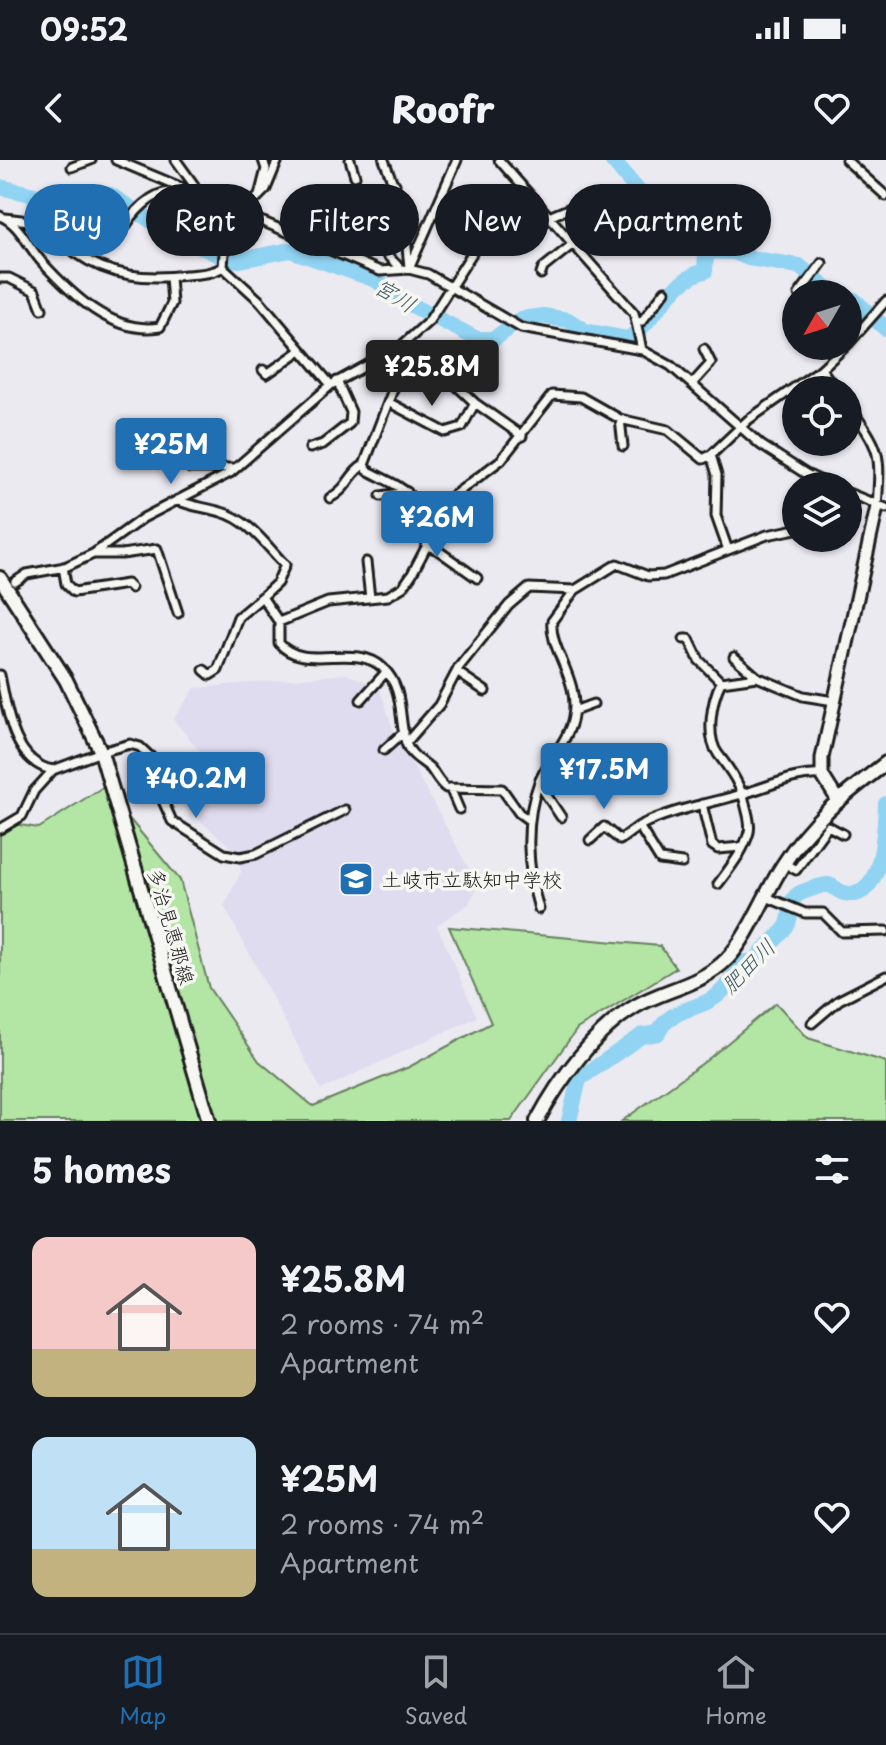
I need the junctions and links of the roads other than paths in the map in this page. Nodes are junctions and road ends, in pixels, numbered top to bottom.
1 (91, 160) edge
2 (116, 160) edge
3 (176, 160) edge
4 (263, 160) edge
5 (278, 160) edge
6 (350, 160) edge
7 (384, 160) edge
8 (457, 160) edge
9 (499, 160) edge
10 (846, 160) edge
11 (72, 167) dead end
12 (355, 176) dead end
13 (172, 184) edge
14 (193, 184) edge
15 (262, 184) edge
16 (395, 184) edge
17 (520, 184) edge
18 (264, 191) edge
19 (886, 196) edge
20 (146, 205) edge
21 (3, 217) edge
22 (549, 217) edge
23 (130, 219) edge
24 (264, 222) edge
25 (565, 235) edge
26 (565, 250) edge
27 (225, 256) edge
28 (389, 256) edge
29 (405, 256) edge
30 (470, 256) edge
31 (584, 256) edge
32 (223, 260) junction
33 (822, 263) dead end
34 (405, 269) junction
35 (541, 274) dead end
36 (170, 277) junction
37 (0, 278) edge
38 (807, 280) edge
39 (450, 287) junction
40 (665, 291) dead end
41 (884, 304) edge
42 (42, 309) dead end
43 (636, 324) junction
44 (862, 325) edge
45 (704, 349) dead end
46 (301, 350) junction
47 (404, 350) junction
48 (642, 350) junction
49 (831, 360) edge
50 (821, 369) junction
51 (263, 370) dead end
52 (826, 376) edge
53 (334, 383) junction
54 (692, 384) junction
55 (390, 403) junction
56 (475, 403) junction
57 (620, 419) junction
58 (862, 424) edge
59 (742, 428) junction
60 (522, 436) junction
61 (623, 446) dead end
62 (310, 448) dead end
63 (711, 455) junction
64 (177, 456) dead end
65 (364, 465) junction
66 (235, 468) junction
67 (806, 472) edge
68 (407, 492) junction
69 (381, 496) dead end
70 (330, 498) dead end
71 (862, 499) edge
72 (177, 500) junction
73 (881, 507) edge
74 (424, 528) dead end
75 (782, 532) edge
76 (426, 546) junction
77 (728, 550) junction
78 (93, 554) junction
79 (366, 562) dead end
80 (63, 567) junction
81 (0, 578) edge
82 (477, 578) dead end
83 (15, 582) dead end
84 (131, 588) dead end
85 (575, 590) junction
86 (262, 597) junction
87 (370, 598) junction
88 (178, 613) dead end
89 (279, 622) junction
90 (684, 639) dead end
91 (734, 657) dead end
92 (204, 670) dead end
93 (386, 672) junction
94 (457, 672) junction
95 (0, 675) edge
96 (757, 677) junction
97 (721, 682) junction
98 (485, 691) dead end
99 (361, 700) dead end
100 (834, 701) junction
101 (593, 704) dead end
102 (574, 711) junction
103 (404, 732) junction
104 (406, 743) junction
105 (384, 750) dead end
106 (101, 752) junction
107 (882, 766) edge
108 (53, 770) junction
109 (822, 775) junction
110 (539, 784) junction
111 (450, 788) junction
112 (743, 794) junction
113 (837, 799) junction
114 (702, 804) junction
115 (459, 809) dead end
116 (345, 810) dead end
117 (561, 817) dead end
118 (530, 821) junction
119 (639, 826) junction
120 (0, 829) edge
121 (843, 834) dead end
122 (590, 840) dead end
123 (741, 847) junction
124 (682, 863) dead end
125 (784, 863) junction
126 (718, 884) dead end
127 (764, 896) junction
128 (539, 909) dead end
129 (886, 931) edge
130 (886, 976) edge
131 (812, 1023) dead end
132 (209, 1121) edge
133 (537, 1121) edge

1 - 11 street
2 - 13 street
3 - 14 street
4 - 15 street
5 - 18 street
6 - 12 street
7 - 16 street
8 - 34 street
9 - 17 street
10 - 19 street
20 - 23 street
21 - 36 street
21 - 36 street
22 - 25 street
24 - 34 street
26 - 35 street
27 - 32 street
28 - 34 street
29 - 34 street
30 - 39 street
31 - 43 street
32 - 36 street
32 - 46 street
33 - 38 street
34 - 39 street
37 - 42 street
39 - 47 street
39 - 48 street
40 - 43 street
41 - 44 street
43 - 48 street
45 - 54 street
46 - 51 street
46 - 53 street
47 - 53 street
47 - 55 street
47 - 56 street
48 - 54 street
49 - 50 street
50 - 52 street
50 - 59 street
53 - 62 street
53 - 66 street
54 - 59 street
55 - 56 street
55 - 65 street
56 - 60 street
57 - 60 street
57 - 61 street
57 - 63 street
58 - 73 street
59 - 63 street
59 - 67 street
60 - 76 street
63 - 77 street
64 - 66 street
65 - 68 street
65 - 70 street
66 - 72 street
68 - 69 street
68 - 74 street
71 - 73 street
72 - 78 street
72 - 86 street
73 - 100 street
75 - 77 street
76 - 82 street
76 - 87 street
77 - 85 street
78 - 80 street
78 - 88 street
79 - 87 street
80 - 83 street
80 - 84 street
81 - 106 main road, 多治見恵那線
85 - 94 street
85 - 102 street
86 - 89 street
86 - 92 street
87 - 89 street
89 - 93 street
90 - 97 street
91 - 96 street
93 - 99 street
93 - 103 street
94 - 98 street
94 - 104 street
95 - 108 street
96 - 97 street
96 - 100 street
97 - 112 street
100 - 109 street
101 - 102 street
102 - 110 street
103 - 104 street
103 - 105 street
104 - 111 street
106 - 108 street
106 - 116 street
106 - 132 main road, 多治見恵那線
107 - 113 main road
108 - 120 street
109 - 112 street
109 - 113 street
110 - 117 street
110 - 118 street
111 - 115 street
111 - 118 street
112 - 114 street
112 - 123 street
113 - 125 main road
114 - 119 street
114 - 123 street
118 - 128 street
119 - 122 street
119 - 124 street
121 - 125 street
123 - 126 street
125 - 127 main road
127 - 129 street
127 - 133 main road
130 - 131 street

